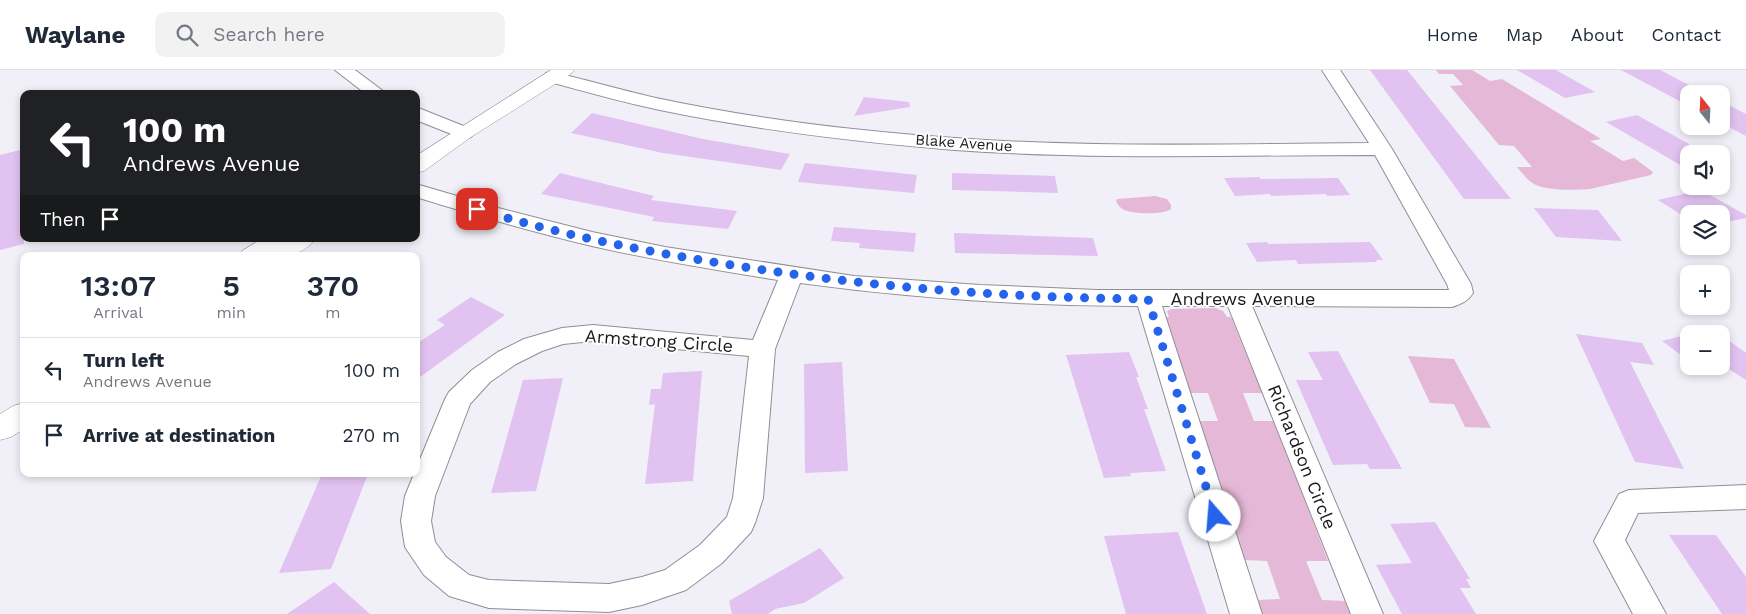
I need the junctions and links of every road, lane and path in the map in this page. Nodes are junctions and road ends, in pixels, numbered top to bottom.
1 (344, 70) edge
2 (1331, 70) edge
3 (558, 74) edge
4 (372, 90) edge
5 (420, 115) edge
6 (464, 133) junction
7 (1382, 149) junction
8 (420, 156) edge
9 (420, 163) edge
10 (420, 191) edge
11 (273, 242) edge
12 (299, 242) edge
13 (257, 252) edge
14 (283, 252) edge
15 (792, 275) junction
16 (1148, 299) junction
17 (1237, 299) junction
18 (762, 349) junction
19 (20, 399) edge
20 (0, 411) edge
21 (20, 416) edge
22 (0, 429) edge
23 (1746, 497) edge
24 (1246, 614) edge
25 (1367, 614) edge
26 (1650, 614) edge

1 - 4 street
2 - 7 street, Andrews Avenue
3 - 6 main road
3 - 7 street, Blake Avenue
5 - 6 street
6 - 8 main road
6 - 9 main road
7 - 17 street, Andrews Avenue
10 - 15 street, Andrews Avenue
11 - 13 main road
12 - 14 main road
15 - 16 street, Andrews Avenue
15 - 18 street, Armstrong Circle
16 - 17 street, Andrews Avenue
16 - 24 street
17 - 25 street, Richardson Circle
18 - 18 street, Armstrong Circle
19 - 20 main road
21 - 22 main road
23 - 26 street

